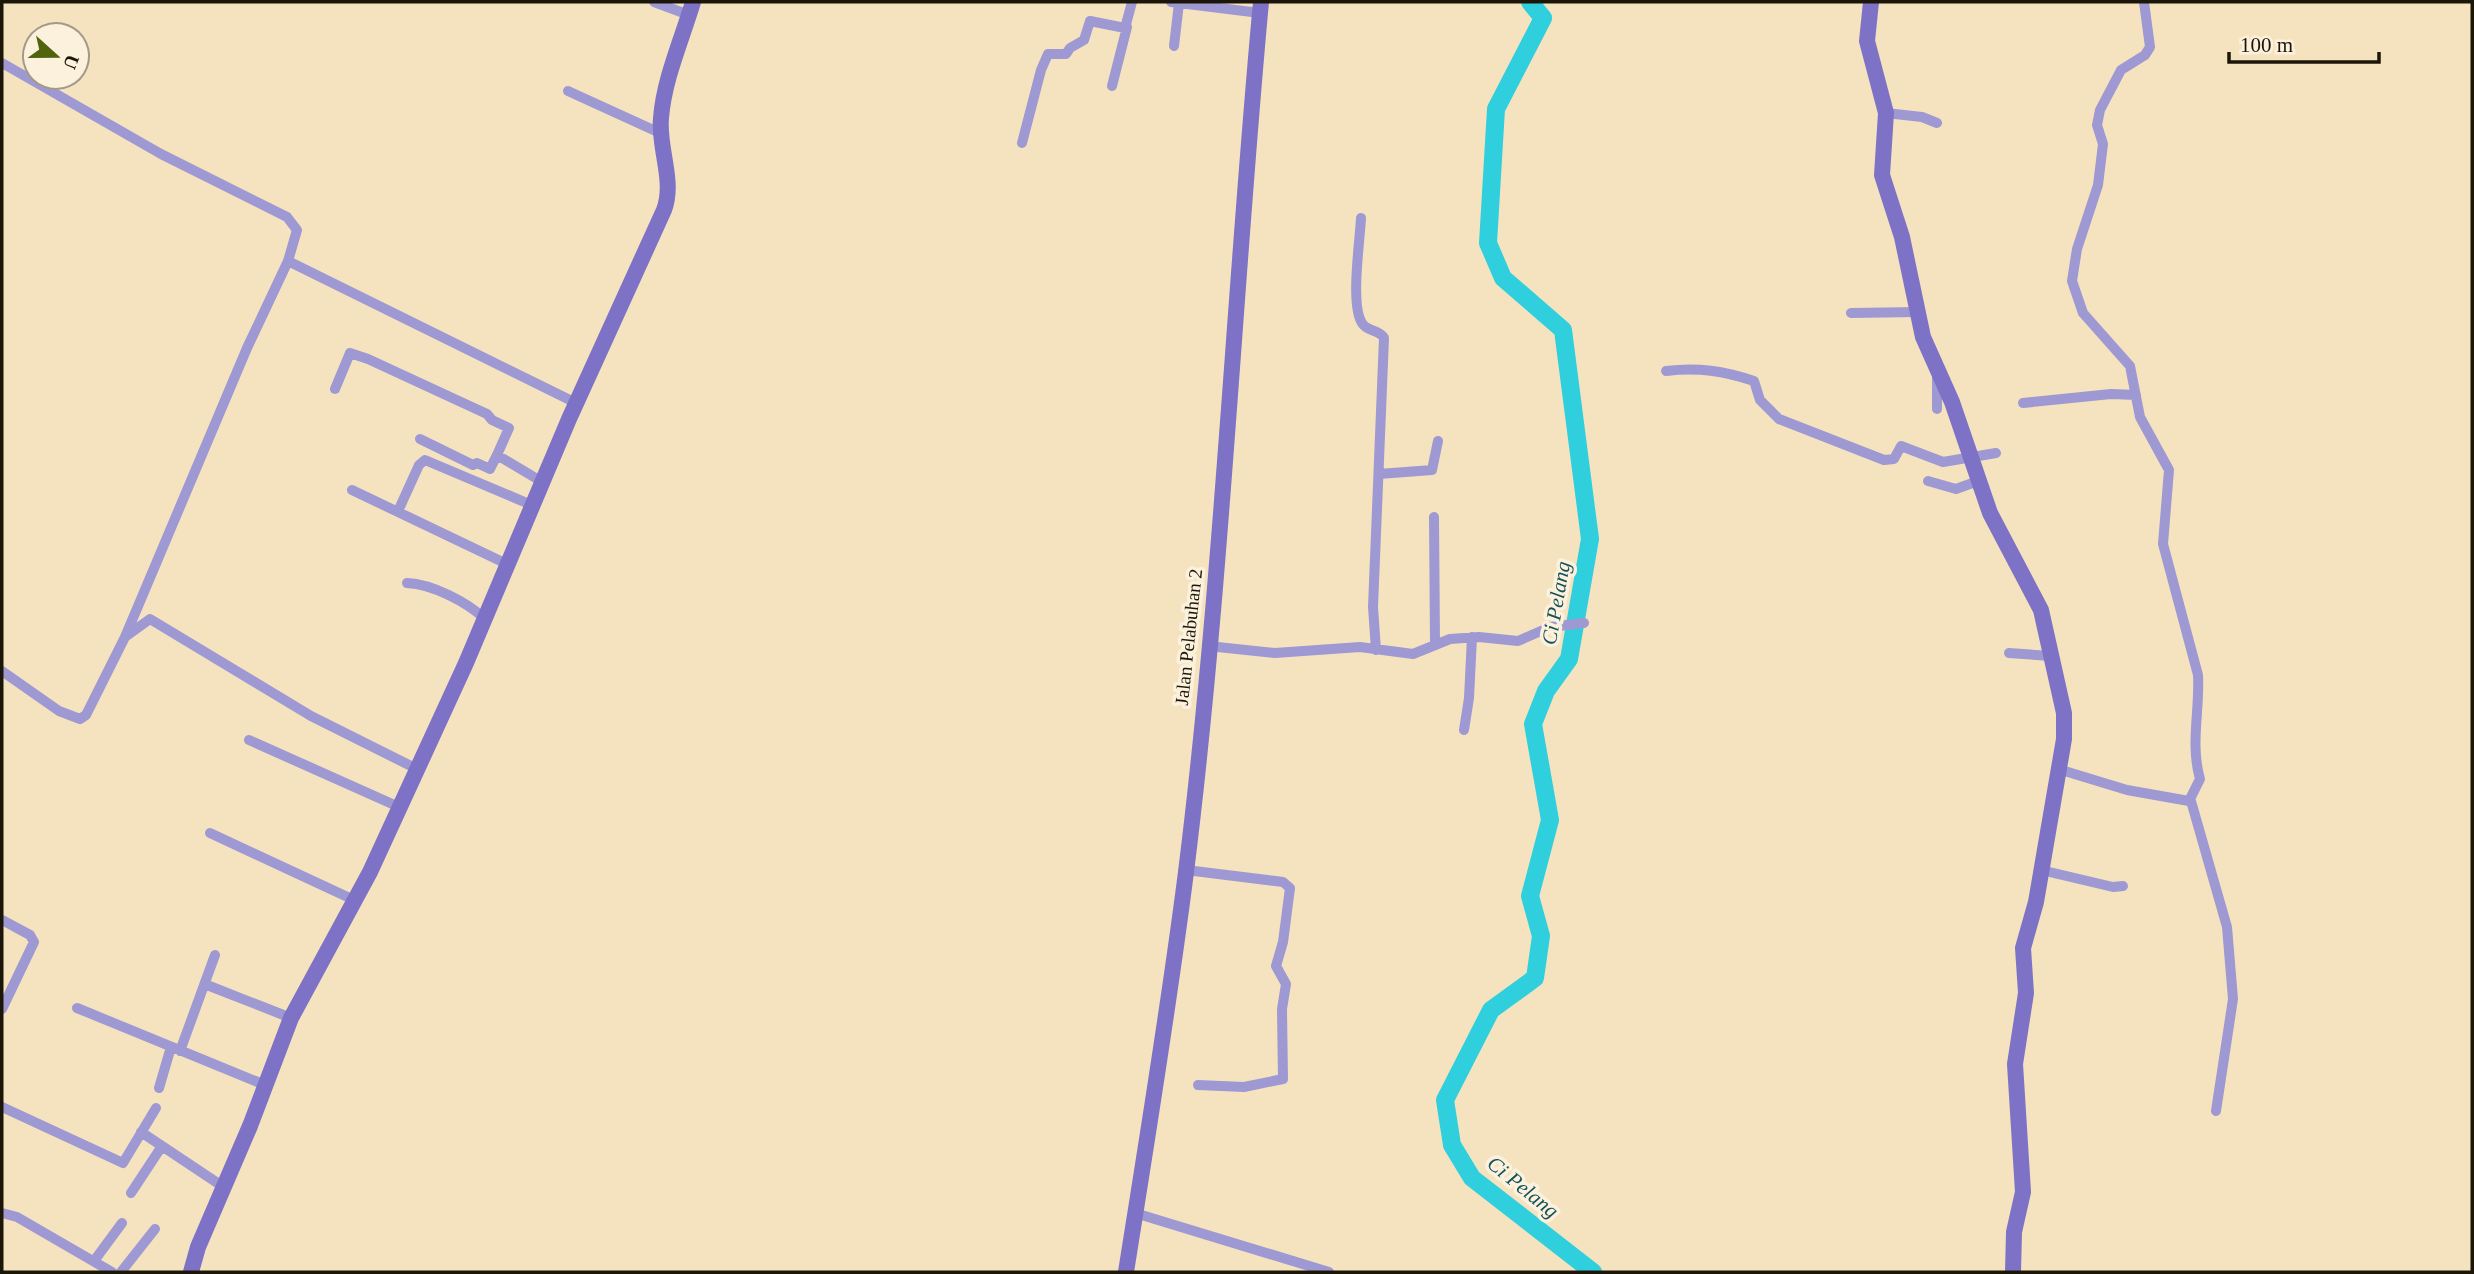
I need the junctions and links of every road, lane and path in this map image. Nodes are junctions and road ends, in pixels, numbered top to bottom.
1 (654, 2) edge
2 (1132, 2) edge
3 (1871, 2) edge
4 (2144, 2) edge
5 (1175, 3) edge
6 (1261, 7) edge
7 (691, 8) edge
8 (1126, 27) junction
9 (1174, 46) dead end
10 (2, 63) edge
11 (1112, 86) dead end
12 (568, 91) dead end
13 (1886, 113) junction
14 (1937, 122) dead end
15 (660, 133) junction
16 (1022, 142) dead end
17 (1361, 218) dead end
18 (288, 261) junction
19 (1918, 312) junction
20 (1851, 313) dead end
21 (1666, 370) dead end
22 (1938, 371) junction
23 (335, 389) dead end
24 (2136, 395) junction
25 (576, 403) junction
26 (2023, 403) dead end
27 (1937, 408) dead end
28 (420, 439) dead end
29 (1438, 441) dead end
30 (1996, 453) dead end
31 (497, 455) junction
32 (1971, 459) junction
33 (1379, 474) junction
34 (1928, 481) dead end
35 (1979, 481) junction
36 (544, 483) junction
37 (352, 490) dead end
38 (534, 506) junction
39 (399, 509) junction
40 (1434, 517) dead end
41 (509, 565) junction
42 (407, 583) dead end
43 (485, 619) junction
44 (1584, 623) dead end
45 (125, 637) junction
46 (1472, 637) junction
47 (1435, 645) junction
48 (1208, 646) junction
49 (1376, 650) junction
50 (2009, 653) dead end
51 (2050, 656) junction
52 (2, 671) edge
53 (1464, 730) dead end
54 (249, 740) dead end
55 (416, 769) junction
56 (2058, 769) junction
57 (2191, 801) junction
58 (399, 807) junction
59 (210, 833) dead end
60 (1186, 870) junction
61 (2041, 870) junction
62 (2123, 886) dead end
63 (354, 900) junction
64 (2, 920) edge
65 (215, 956) dead end
66 (207, 985) junction
67 (77, 1008) dead end
68 (2, 1009) edge
69 (291, 1018) junction
70 (176, 1049) junction
71 (265, 1085) junction
72 (1198, 1085) dead end
73 (159, 1088) dead end
74 (2, 1107) edge
75 (156, 1108) dead end
76 (2216, 1111) dead end
77 (141, 1132) junction
78 (162, 1146) junction
79 (225, 1188) junction
80 (131, 1192) dead end
81 (2, 1213) edge
82 (1135, 1213) junction
83 (122, 1223) dead end
84 (155, 1229) dead end
85 (94, 1261) junction
86 (1299, 1268) edge
87 (112, 1272) edge
88 (121, 1272) edge
89 (191, 1272) edge
90 (1126, 1272) edge
91 (1329, 1272) edge
92 (2013, 1272) edge

1 - 7 street
2 - 8 street
3 - 13 street
4 - 24 street
5 - 6 street
5 - 9 street
6 - 48 street, Jalan Pelabuhan 2
7 - 15 street
8 - 11 street
8 - 16 street
10 - 18 street
12 - 15 street
13 - 14 street
13 - 19 street
15 - 25 street
17 - 33 street
18 - 25 street
18 - 45 street
19 - 20 street
19 - 22 street
21 - 32 street
22 - 27 street
22 - 32 street
23 - 31 street
24 - 26 street
24 - 57 street
25 - 36 street
28 - 31 street
29 - 33 street
30 - 32 street
31 - 36 street
32 - 35 street
33 - 49 street
34 - 35 street
35 - 51 street
36 - 38 street
37 - 39 street
38 - 39 street
38 - 41 street
39 - 41 street
40 - 47 street
41 - 43 street
42 - 43 street
43 - 55 street
44 - 46 street
45 - 52 street
45 - 55 street
46 - 47 street
46 - 53 street
47 - 49 street
48 - 49 street
48 - 60 street, Jalan Pelabuhan 2
50 - 51 street
51 - 56 street
54 - 58 street
55 - 58 street
56 - 57 street
56 - 61 street
57 - 76 street
58 - 63 street
59 - 63 street
60 - 72 street
60 - 82 street, Jalan Pelabuhan 2
61 - 62 street
61 - 92 street
63 - 69 street
64 - 68 street
65 - 66 street
66 - 69 street
66 - 70 street
67 - 70 street
69 - 71 street
70 - 71 street
70 - 73 street
71 - 79 street
74 - 77 street
75 - 77 street
77 - 78 street
78 - 79 street
78 - 80 street
79 - 89 street
81 - 85 street
82 - 86 street
82 - 90 street, Jalan Pelabuhan 2
83 - 85 street
84 - 88 street
85 - 87 street
86 - 91 street

